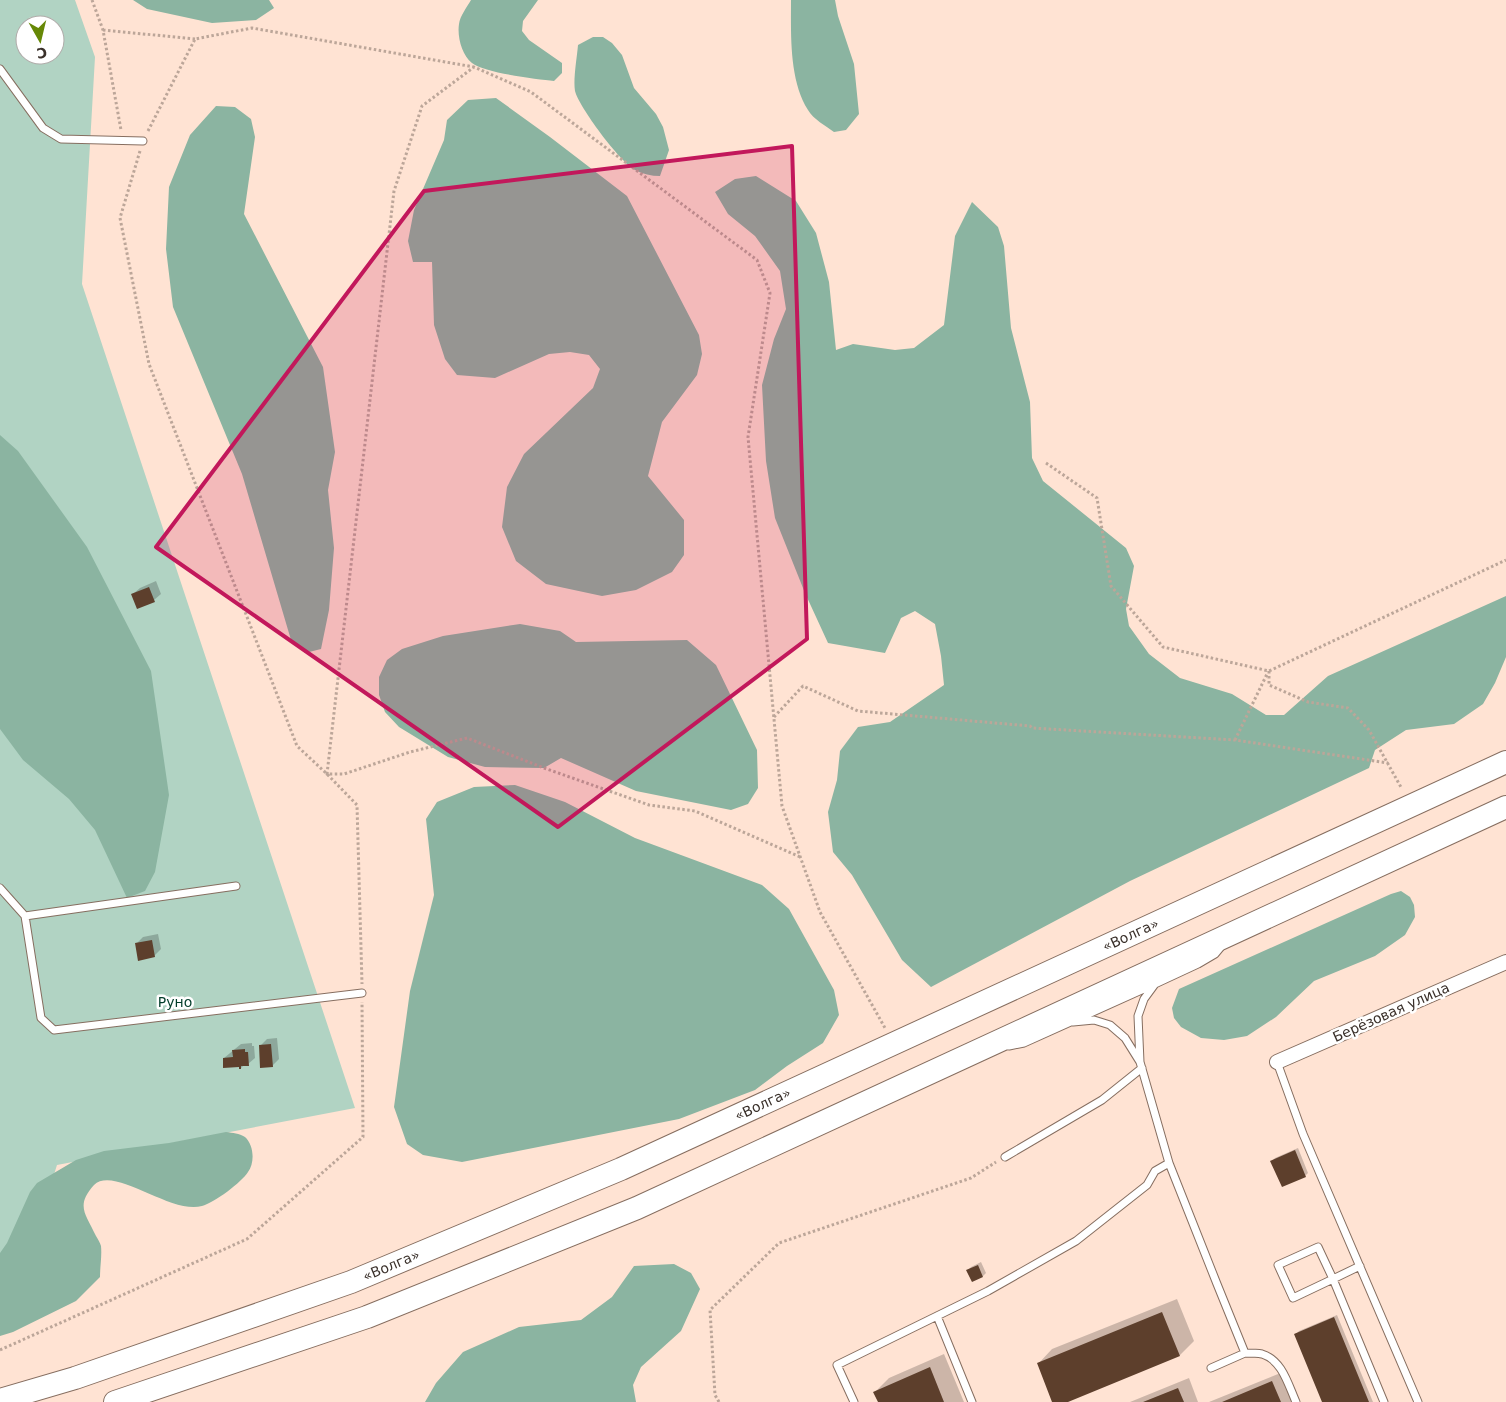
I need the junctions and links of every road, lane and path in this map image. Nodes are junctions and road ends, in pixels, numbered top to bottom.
1 (92, 0) edge
2 (103, 30) junction
3 (195, 40) junction
4 (474, 68) junction
5 (0, 70) edge
6 (122, 140) junction
7 (143, 141) junction
8 (1046, 463) dead end
9 (1506, 560) edge
10 (1269, 671) junction
11 (774, 717) junction
12 (1235, 740) junction
13 (1506, 762) edge
14 (1388, 763) junction
15 (327, 774) junction
16 (1412, 805) junction
17 (1506, 807) edge
18 (800, 857) junction
19 (236, 886) dead end
20 (0, 888) edge
21 (25, 916) junction
22 (1234, 932) junction
23 (1506, 962) edge
24 (1155, 984) junction
25 (362, 993) junction
26 (1073, 1022) junction
27 (893, 1044) junction
28 (974, 1051) junction
29 (1277, 1062) joint
30 (1141, 1065) junction
31 (1006, 1157) joint
32 (1169, 1162) junction
33 (1360, 1266) junction
34 (1333, 1279) junction
35 (937, 1316) junction
36 (0, 1350) edge
37 (1246, 1353) junction
38 (1210, 1368) dead end
39 (0, 1400) edge
40 (115, 1402) edge
41 (719, 1402) edge
42 (854, 1402) edge
43 (972, 1402) edge
44 (1296, 1402) edge
45 (1384, 1402) edge
46 (1418, 1402) edge

1 - 2 path
2 - 3 path
2 - 6 path
3 - 4 path
3 - 7 path
4 - 11 path
4 - 15 path
5 - 6 lane
6 - 7 lane
7 - 15 path
8 - 10 path
9 - 10 path
10 - 12 path
10 - 14 path
11 - 12 path
11 - 18 path
12 - 14 path
13 - 16 highway, «Волга»
14 - 16 path
15 - 18 path
15 - 25 path
16 - 27 highway, «Волга»
17 - 22 highway
18 - 27 path
19 - 21 lane
20 - 21 lane
21 - 25 lane
22 - 24 lane
22 - 28 highway
23 - 29 street, Берёзовая улица
24 - 26 lane
24 - 30 lane
25 - 36 path
26 - 28 lane
26 - 30 lane
27 - 39 highway, «Волга»
28 - 40 highway
29 - 33 lane
30 - 31 lane
30 - 32 lane
31 - 41 path
32 - 35 lane
32 - 37 lane
33 - 34 lane
33 - 46 lane
34 - 34 lane
34 - 45 lane
35 - 42 lane
35 - 43 lane
37 - 38 lane
37 - 44 lane

